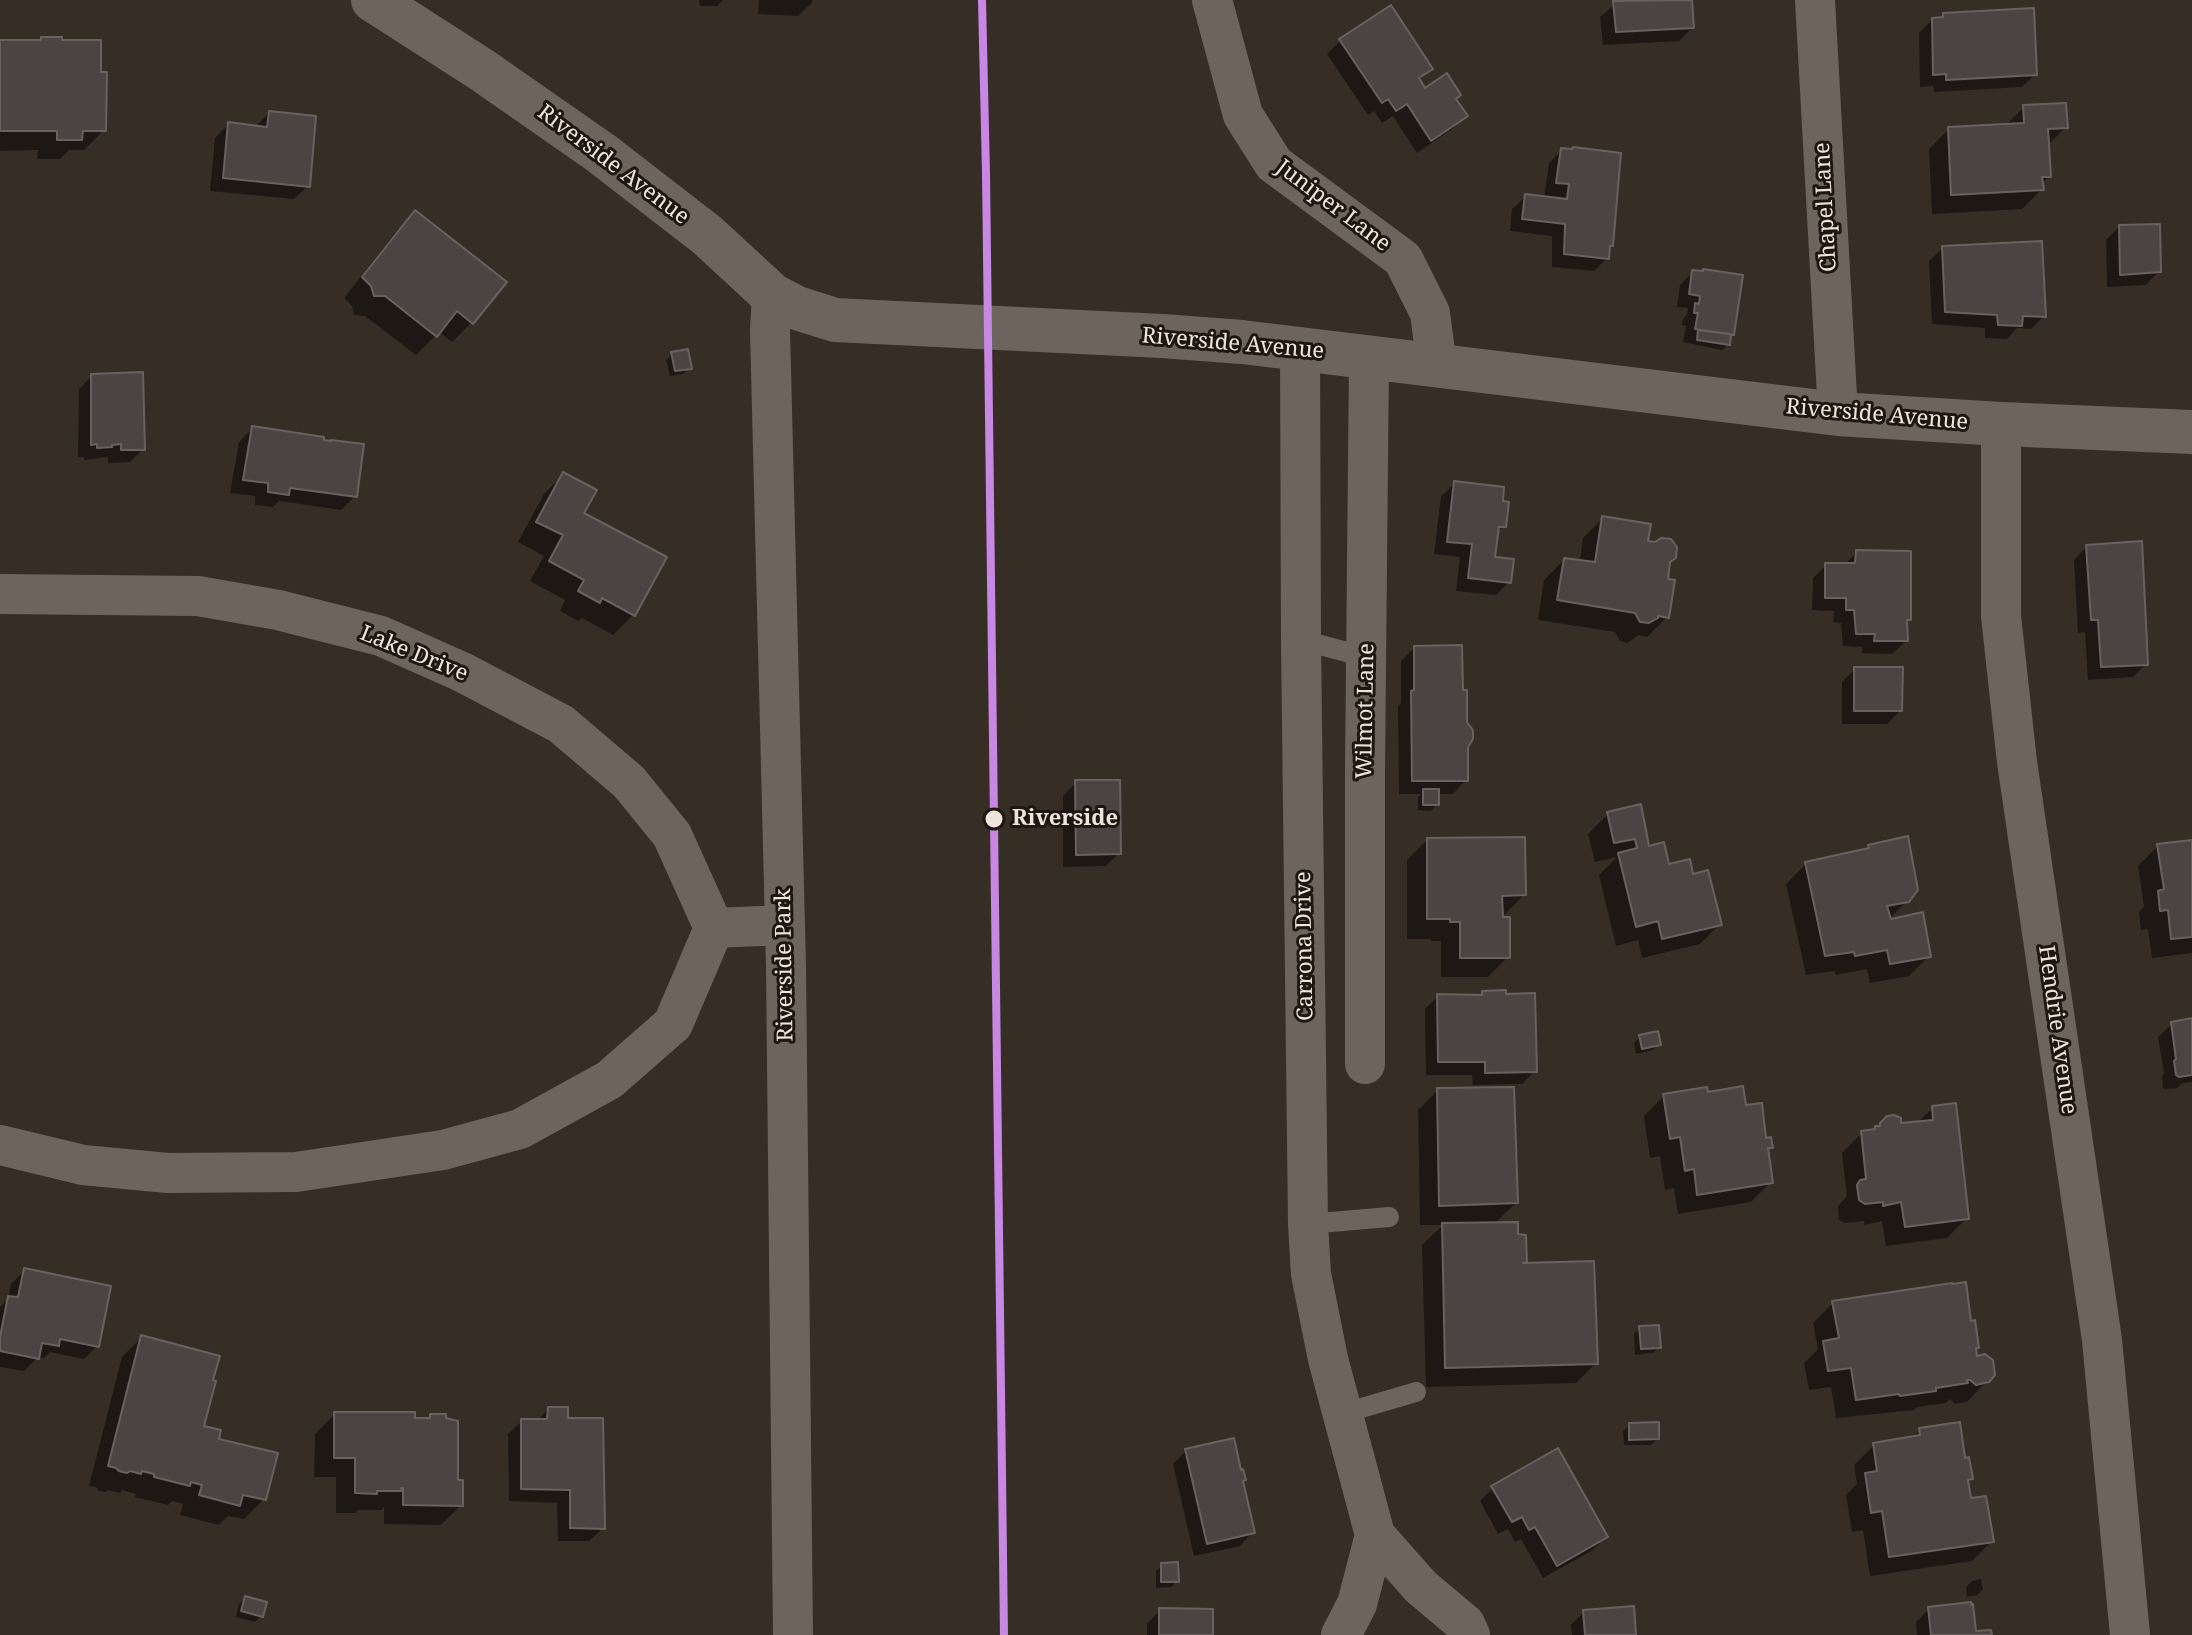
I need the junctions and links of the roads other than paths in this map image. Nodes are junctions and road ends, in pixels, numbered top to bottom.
1 (1212, 0) edge
2 (1815, 0) edge
3 (396, 7) edge
4 (772, 295) junction
5 (1300, 349) junction
6 (1369, 358) junction
7 (1437, 367) junction
8 (1838, 414) junction
9 (2001, 424) junction
10 (2192, 432) edge
11 (0, 594) edge
12 (1301, 640) junction
13 (1366, 657) junction
14 (785, 925) junction
15 (714, 928) junction
16 (1365, 1064) dead end
17 (0, 1145) edge
18 (1389, 1217) dead end
19 (1308, 1224) junction
20 (1416, 1392) dead end
21 (1341, 1414) junction
22 (1375, 1535) junction
23 (793, 1635) edge
24 (1341, 1635) edge
25 (1470, 1635) edge
26 (2130, 1635) edge

1 - 7 street, Juniper Lane
2 - 8 street, Chapel Lane
3 - 4 street, Riverside Avenue
4 - 5 street, Riverside Avenue
4 - 14 street, Riverside Park
5 - 6 street, Riverside Avenue
5 - 12 street, Carrona Drive
6 - 7 street, Riverside Avenue
6 - 13 street, Wilmot Lane
7 - 8 street, Riverside Avenue
8 - 9 street, Riverside Avenue
9 - 10 street, Riverside Avenue
9 - 26 street, Hendrie Avenue
11 - 15 street, Lake Drive
12 - 13 lane
12 - 19 street, Carrona Drive
13 - 16 street, Wilmot Lane
14 - 15 street
14 - 23 street, Riverside Park
15 - 17 street
18 - 19 lane
19 - 21 street, Carrona Drive
20 - 21 lane
21 - 22 street, Carrona Drive
22 - 24 street
22 - 25 street, Carrona Drive

